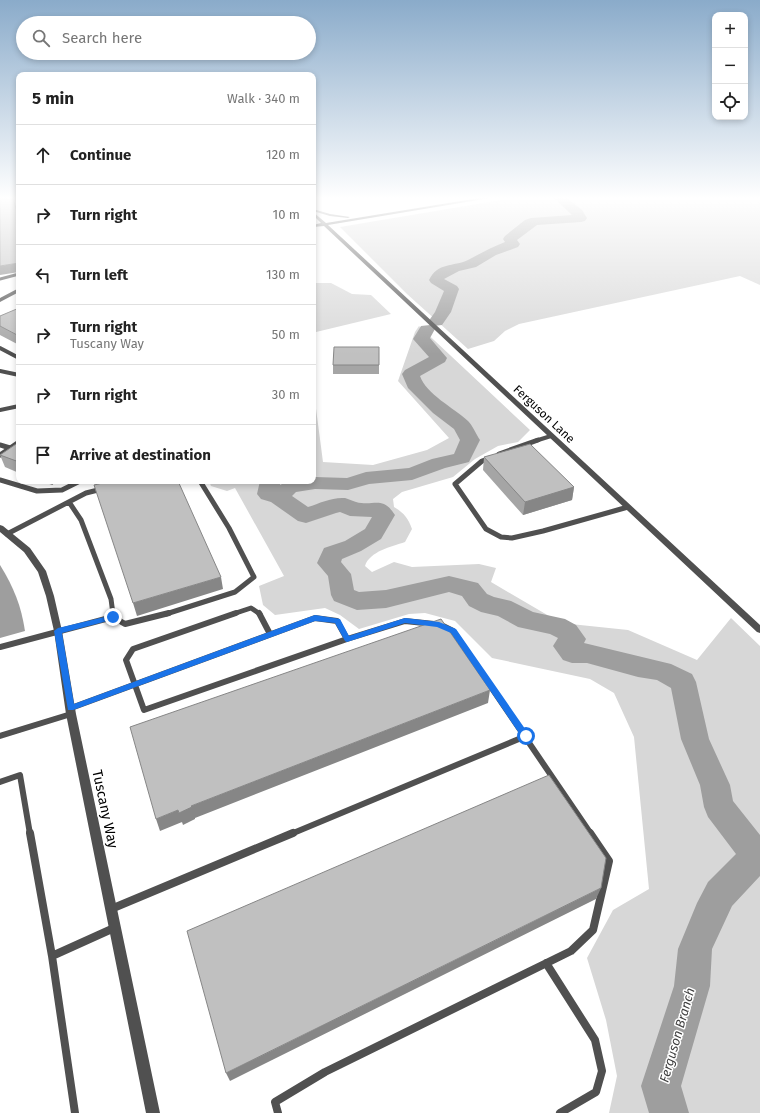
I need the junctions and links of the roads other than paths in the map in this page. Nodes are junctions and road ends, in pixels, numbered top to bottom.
1 (352, 250) edge
2 (16, 275) edge
3 (0, 279) edge
4 (16, 292) edge
5 (0, 300) edge
6 (0, 348) edge
7 (5, 350) junction
8 (0, 352) edge
9 (16, 356) edge
10 (0, 371) edge
11 (16, 374) edge
12 (16, 407) edge
13 (0, 410) edge
14 (551, 436) junction
15 (16, 444) edge
16 (0, 445) edge
17 (10, 448) junction
18 (0, 455) edge
19 (0, 480) edge
20 (74, 484) edge
21 (202, 484) edge
22 (106, 488) edge
23 (69, 502) junction
24 (628, 507) junction
25 (4, 531) edge
26 (113, 617) junction
27 (760, 630) edge
28 (58, 631) junction
29 (270, 634) junction
30 (347, 639) junction
31 (0, 647) edge
32 (134, 684) junction
33 (71, 711) junction
34 (0, 736) edge
35 (526, 736) junction
36 (0, 782) edge
37 (111, 909) junction
38 (115, 927) junction
39 (52, 956) junction
40 (546, 963) junction
41 (75, 1113) edge
42 (153, 1113) edge
43 (278, 1113) edge
44 (560, 1113) edge

1 - 14 street, Ferguson Lane
2 - 3 lane
4 - 5 street
6 - 7 lane
7 - 8 lane
7 - 9 lane
10 - 11 lane
12 - 13 lane
14 - 24 street, Ferguson Lane
14 - 24 lane
15 - 17 lane
16 - 17 lane
17 - 18 lane
19 - 20 lane
21 - 26 lane
22 - 23 lane
23 - 25 lane
23 - 26 lane
24 - 27 street, Ferguson Lane
25 - 28 street, Tuscany Way
26 - 28 lane
28 - 31 lane
28 - 33 street, Tuscany Way
29 - 30 lane
29 - 32 lane
29 - 32 lane
30 - 32 lane
30 - 35 lane
32 - 33 lane
33 - 34 lane
33 - 37 street, Tuscany Way
35 - 37 lane
35 - 40 lane
36 - 39 lane
37 - 38 street, Tuscany Way
38 - 39 lane
38 - 42 street, Tuscany Way
39 - 41 lane
40 - 43 lane
40 - 44 lane

